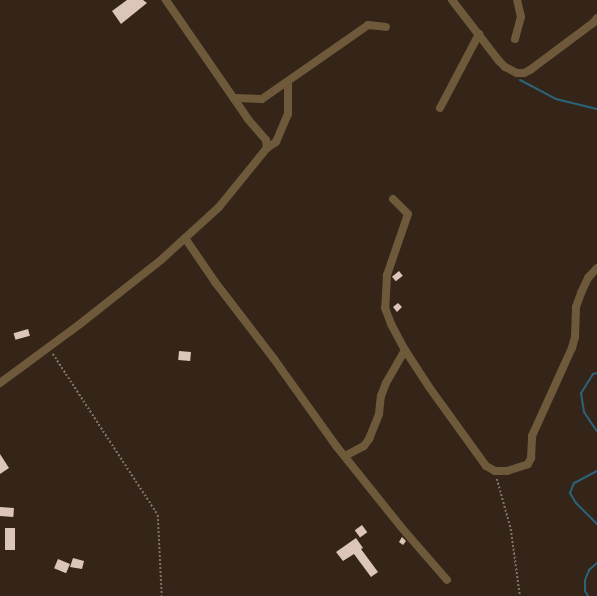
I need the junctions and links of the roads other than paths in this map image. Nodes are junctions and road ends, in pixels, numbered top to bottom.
1 (166, 0) edge
2 (452, 0) edge
3 (517, 0) edge
4 (597, 18) edge
5 (386, 26) dead end
6 (479, 34) junction
7 (515, 39) dead end
8 (288, 82) junction
9 (234, 98) junction
10 (440, 108) dead end
11 (267, 148) junction
12 (393, 199) dead end
13 (185, 238) junction
14 (597, 268) edge
15 (405, 350) junction
16 (0, 383) edge
17 (345, 456) junction
18 (447, 580) dead end

1 - 9 street
2 - 6 street
3 - 7 street
4 - 6 street
5 - 8 street
6 - 10 street
8 - 9 street
8 - 11 street
9 - 11 street
11 - 13 street
12 - 15 street
13 - 16 street
13 - 17 street
14 - 15 street
15 - 17 street
17 - 18 street

